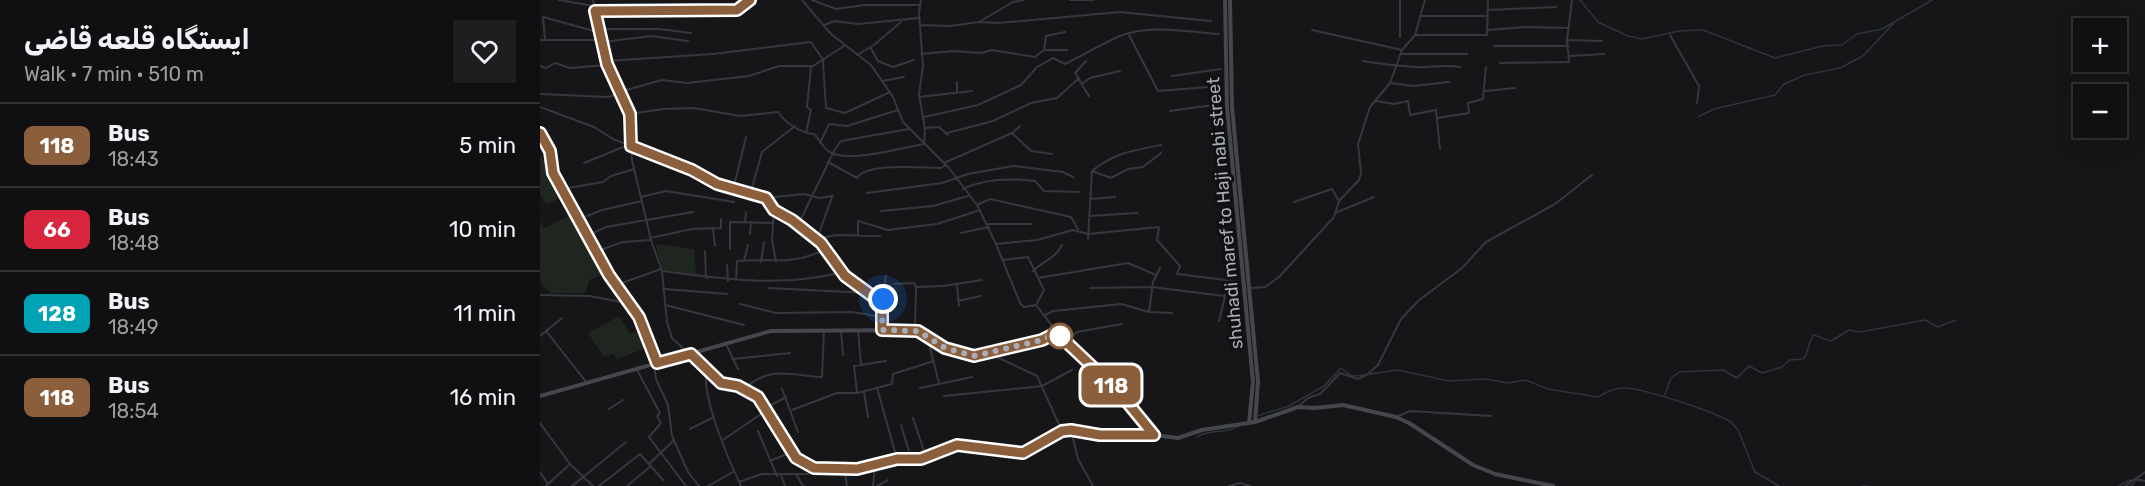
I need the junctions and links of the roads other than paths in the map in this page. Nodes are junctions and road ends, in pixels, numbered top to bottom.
1 (559, 0) edge
2 (593, 0) edge
3 (750, 0) edge
4 (812, 0) edge
5 (921, 0) edge
6 (1024, 0) edge
7 (1070, 0) edge
8 (1094, 0) edge
9 (1225, 0) edge
10 (1230, 0) edge
11 (1400, 0) edge
12 (1425, 0) edge
13 (1488, 0) edge
14 (1572, 0) edge
15 (804, 1) edge
16 (920, 5) junction
17 (594, 6) junction
18 (1556, 7) dead end
19 (1488, 10) junction
20 (595, 11) junction
21 (1420, 16) junction
22 (1488, 16) junction
23 (919, 18) junction
24 (542, 19) edge
25 (1211, 21) dead end
26 (901, 22) junction
27 (979, 22) junction
28 (920, 25) junction
29 (824, 26) junction
30 (1568, 28) junction
31 (599, 29) junction
32 (1312, 30) dead end
33 (1487, 30) junction
34 (1065, 32) dead end
35 (601, 33) junction
36 (692, 33) dead end
37 (1128, 33) junction
38 (1219, 34) dead end
39 (1415, 35) junction
40 (1670, 35) dead end
41 (1400, 37) dead end
42 (540, 40) edge
43 (545, 40) junction
44 (1567, 40) junction
45 (1602, 40) dead end
46 (602, 41) junction
47 (688, 41) dead end
48 (844, 46) junction
49 (1494, 46) dead end
50 (1568, 46) junction
51 (870, 47) junction
52 (1044, 50) junction
53 (1067, 50) dead end
54 (1402, 50) junction
55 (921, 54) junction
56 (1401, 54) junction
57 (1467, 54) dead end
58 (1605, 54) dead end
59 (857, 55) junction
60 (1569, 56) junction
61 (914, 60) dead end
62 (878, 61) junction
63 (1086, 61) dead end
64 (1363, 61) dead end
65 (824, 62) junction
66 (607, 63) junction
67 (1500, 63) dead end
68 (540, 66) edge
69 (811, 66) junction
70 (871, 66) junction
71 (1397, 66) junction
72 (1460, 67) dead end
73 (1486, 67) dead end
74 (1221, 69) dead end
75 (1120, 71) dead end
76 (1172, 76) dead end
77 (904, 77) dead end
78 (1078, 78) junction
79 (882, 81) junction
80 (957, 82) dead end
81 (1449, 82) dead end
82 (1083, 83) junction
83 (1390, 83) junction
84 (1221, 86) dead end
85 (1515, 88) dead end
86 (972, 91) dead end
87 (1483, 91) junction
88 (890, 92) junction
89 (619, 93) junction
90 (957, 93) junction
91 (540, 94) edge
92 (1089, 96) dead end
93 (919, 97) junction
94 (1376, 101) junction
95 (1696, 103) dead end
96 (1220, 104) dead end
97 (540, 107) edge
98 (898, 110) junction
99 (1170, 111) dead end
100 (630, 114) junction
101 (924, 117) junction
102 (1437, 118) junction
103 (795, 126) junction
104 (1020, 126) dead end
105 (925, 128) junction
106 (909, 129) junction
107 (540, 133) edge
108 (806, 133) junction
109 (1012, 133) junction
110 (746, 137) dead end
111 (820, 143) junction
112 (924, 144) junction
113 (1161, 145) dead end
114 (630, 146) junction
115 (1440, 149) dead end
116 (1161, 153) dead end
117 (833, 154) junction
118 (1052, 154) dead end
119 (828, 162) junction
120 (584, 163) dead end
121 (945, 164) junction
122 (634, 170) junction
123 (1092, 171) junction
124 (1592, 175) dead end
125 (1073, 177) dead end
126 (957, 178) junction
127 (568, 188) dead end
128 (963, 189) junction
129 (733, 190) junction
130 (867, 192) dead end
131 (1079, 192) dead end
132 (750, 195) junction
133 (968, 195) junction
134 (812, 197) junction
135 (1115, 197) dead end
136 (1374, 197) dead end
137 (766, 198) junction
138 (641, 199) junction
139 (1090, 199) junction
140 (1339, 201) junction
141 (734, 202) dead end
142 (1294, 202) dead end
143 (977, 205) junction
144 (774, 210) junction
145 (980, 210) junction
146 (693, 212) dead end
147 (746, 212) dead end
148 (881, 212) dead end
149 (1137, 213) dead end
150 (1335, 213) junction
151 (587, 216) dead end
152 (1089, 216) junction
153 (720, 219) dead end
154 (646, 222) junction
155 (745, 222) junction
156 (751, 222) junction
157 (772, 223) junction
158 (1032, 224) dead end
159 (798, 225) junction
160 (988, 225) junction
161 (729, 226) junction
162 (713, 227) junction
163 (722, 227) junction
164 (1078, 229) junction
165 (591, 234) dead end
166 (750, 234) dead end
167 (961, 234) dead end
168 (1088, 234) junction
169 (858, 235) junction
170 (880, 236) dead end
171 (651, 239) junction
172 (817, 239) junction
173 (1088, 239) dead end
174 (764, 242) dead end
175 (996, 244) junction
176 (748, 245) dead end
177 (1062, 245) dead end
178 (715, 246) dead end
179 (730, 249) dead end
180 (826, 249) junction
181 (600, 250) dead end
182 (705, 251) dead end
183 (1003, 260) junction
184 (744, 261) junction
185 (761, 262) junction
186 (776, 262) junction
187 (727, 265) dead end
188 (1160, 268) dead end
189 (661, 270) junction
190 (1033, 271) junction
191 (843, 272) junction
192 (1156, 275) junction
193 (886, 276) dead end
194 (706, 278) junction
195 (1038, 278) junction
196 (982, 280) dead end
197 (729, 281) junction
198 (736, 281) junction
199 (1234, 281) dead end
200 (622, 283) dead end
201 (894, 284) dead end
202 (957, 284) junction
203 (916, 287) junction
204 (1152, 287) junction
205 (768, 288) dead end
206 (1090, 288) dead end
207 (1252, 288) dead end
208 (665, 289) junction
209 (868, 293) junction
210 (727, 294) dead end
211 (540, 295) edge
212 (981, 296) dead end
213 (1224, 296) junction
214 (1240, 299) dead end
215 (958, 301) junction
216 (882, 303) junction
217 (631, 304) junction
218 (740, 304) dead end
219 (665, 305) junction
220 (1036, 305) junction
221 (959, 306) dead end
222 (1149, 312) junction
223 (1172, 313) dead end
224 (1045, 315) junction
225 (882, 317) junction
226 (562, 318) dead end
227 (1219, 321) dead end
228 (1122, 324) dead end
229 (744, 325) dead end
230 (824, 330) junction
231 (841, 330) junction
232 (858, 330) junction
233 (882, 330) junction
234 (915, 330) junction
235 (546, 331) junction
236 (540, 336) edge
237 (927, 336) junction
238 (1060, 336) junction
239 (1065, 341) junction
240 (726, 344) junction
241 (790, 353) dead end
242 (691, 354) junction
243 (984, 354) junction
244 (843, 356) dead end
245 (732, 359) junction
246 (886, 361) dead end
247 (934, 361) junction
248 (656, 364) junction
249 (861, 365) junction
250 (636, 368) junction
251 (738, 369) dead end
252 (1072, 370) dead end
253 (707, 371) junction
254 (972, 377) dead end
255 (587, 383) junction
256 (939, 383) junction
257 (1042, 386) junction
258 (745, 388) junction
259 (877, 388) junction
260 (920, 388) dead end
261 (782, 389) dead end
262 (864, 392) junction
263 (857, 393) junction
264 (540, 396) edge
265 (944, 396) dead end
266 (786, 397) junction
267 (623, 400) dead end
268 (1298, 407) junction
269 (609, 409) dead end
270 (767, 409) junction
271 (792, 410) junction
272 (1491, 416) dead end
273 (714, 417) junction
274 (868, 417) dead end
275 (1396, 417) junction
276 (913, 418) dead end
277 (1255, 422) junction
278 (540, 423) edge
279 (1249, 423) junction
280 (901, 425) dead end
281 (690, 429) dead end
282 (1071, 430) junction
283 (758, 431) dead end
284 (1062, 431) junction
285 (798, 432) dead end
286 (1154, 435) junction
287 (674, 440) junction
288 (723, 441) junction
289 (626, 442) dead end
290 (792, 452) junction
291 (661, 453) junction
292 (926, 457) junction
293 (911, 458) junction
294 (897, 459) junction
295 (770, 461) junction
296 (570, 464) junction
297 (650, 465) junction
298 (875, 466) junction
299 (844, 468) junction
300 (824, 469) junction
301 (540, 472) edge
302 (733, 472) junction
303 (2145, 472) edge
304 (796, 474) junction
305 (779, 476) junction
306 (583, 477) junction
307 (2137, 479) junction
308 (663, 480) dead end
309 (888, 480) dead end
310 (2145, 481) edge
311 (739, 482) junction
312 (685, 484) edge
313 (547, 485) edge
314 (572, 486) edge
315 (593, 486) edge
316 (599, 486) edge
317 (627, 486) edge
318 (679, 486) edge
319 (699, 486) edge
320 (708, 486) edge
321 (741, 486) edge
322 (785, 486) edge
323 (803, 486) edge
324 (847, 486) edge
325 (875, 486) edge
326 (882, 486) edge
327 (1093, 486) edge
328 (1229, 486) edge
329 (1250, 486) edge
330 (1553, 486) edge
331 (2125, 486) edge

1 - 17 street
2 - 17 street
3 - 20 street
4 - 16 street
5 - 16 street
6 - 27 street
7 - 8 street
9 - 279 street, shuhadi maref to Haji nabi street
10 - 277 street
11 - 41 street
12 - 21 street
13 - 19 street
14 - 30 street
15 - 29 street
16 - 23 street
17 - 20 street
18 - 19 street
19 - 22 street
20 - 31 street
21 - 22 street
21 - 39 street
22 - 33 street
23 - 26 street
23 - 28 street
24 - 35 street
24 - 43 street
25 - 27 street
26 - 29 street
26 - 51 street
27 - 28 street
28 - 55 street
29 - 48 street
30 - 33 street
30 - 44 street
31 - 35 street
31 - 36 street
32 - 54 street
33 - 39 street
34 - 52 street
35 - 46 street
37 - 38 street
37 - 84 street
37 - 101 street
39 - 54 street
40 - 95 street
42 - 43 street
43 - 46 street
44 - 45 street
44 - 50 street
46 - 47 street
46 - 66 street
48 - 59 street
48 - 65 street
49 - 50 street
50 - 60 street
51 - 59 street
51 - 62 street
52 - 53 street
52 - 55 street
54 - 56 street
55 - 93 street
56 - 57 street
56 - 71 street
58 - 60 street
59 - 70 street
60 - 67 street
61 - 62 street
62 - 70 street
63 - 78 street
64 - 71 street
65 - 66 street
65 - 69 street
65 - 88 street
66 - 68 street
66 - 89 street
69 - 89 street
69 - 108 street
70 - 79 street
71 - 72 street
71 - 83 street
73 - 87 street
74 - 76 street
75 - 82 street
77 - 79 street
78 - 82 street
78 - 105 street
79 - 88 street
80 - 90 street
81 - 83 street
82 - 92 street
83 - 94 street
85 - 87 street
86 - 90 street
87 - 102 street
88 - 98 street
89 - 91 street
89 - 100 street
90 - 93 street
93 - 101 street
94 - 102 street
94 - 140 street
96 - 99 street
97 - 114 street
98 - 106 street
98 - 111 street
100 - 103 street
100 - 114 street
101 - 105 street
102 - 115 street
103 - 108 street
103 - 132 street
104 - 109 street
105 - 112 street
106 - 112 street
106 - 117 street
107 - 217 street
108 - 111 street
109 - 118 street
109 - 121 street
110 - 129 street
111 - 117 street
112 - 117 street
112 - 121 street
113 - 123 street
114 - 120 street
114 - 122 street
114 - 129 street
116 - 123 street
117 - 119 street
119 - 121 street
119 - 134 street
121 - 126 street
122 - 127 street
122 - 138 street
123 - 139 street
124 - 268 street
125 - 126 street
126 - 128 street
126 - 130 street
128 - 131 street
128 - 133 street
129 - 132 street
132 - 137 street
133 - 143 street
133 - 148 street
134 - 137 street
134 - 159 street
134 - 172 street
135 - 139 street
136 - 150 street
137 - 144 street
138 - 141 street
138 - 151 street
138 - 154 street
139 - 152 street
140 - 142 street
140 - 150 street
143 - 145 street
143 - 164 street
144 - 157 street
144 - 159 street
145 - 160 street
145 - 169 street
146 - 154 street
147 - 155 street
149 - 152 street
150 - 207 street
152 - 168 street
153 - 163 street
154 - 165 street
154 - 171 street
155 - 156 street
155 - 161 street
156 - 157 street
156 - 166 street
157 - 186 street
158 - 160 street
159 - 172 street
160 - 167 street
160 - 175 street
161 - 163 street
161 - 179 street
162 - 163 street
162 - 171 street
162 - 178 street
164 - 168 street
164 - 175 street
168 - 173 street
168 - 199 street
169 - 170 street
169 - 172 street
171 - 181 street
171 - 189 street
172 - 180 street
174 - 185 street
175 - 183 street
176 - 184 street
177 - 190 street
180 - 186 street
180 - 191 street
182 - 194 street
183 - 190 street
183 - 220 street
184 - 185 street
184 - 198 street
185 - 186 street
187 - 197 street
188 - 192 street
189 - 194 street
189 - 200 street
189 - 208 street
190 - 195 street
191 - 198 street
191 - 209 street
192 - 195 street
192 - 204 street
193 - 216 street
194 - 197 street
195 - 220 street
196 - 202 street
197 - 198 street
201 - 203 street
202 - 203 street
202 - 215 street
203 - 234 street
204 - 206 street
204 - 213 street
204 - 222 street
205 - 209 street
208 - 210 street
208 - 219 street
209 - 216 street
211 - 217 street
212 - 215 street
213 - 214 street
213 - 227 street
215 - 221 street
216 - 225 street
217 - 248 street
218 - 225 street
219 - 229 street
219 - 242 street
220 - 224 street
222 - 223 street
222 - 224 street
224 - 238 street
225 - 233 street
226 - 235 street
228 - 239 street
230 - 231 street
230 - 240 street
230 - 258 street
231 - 232 street
231 - 244 street
232 - 233 street
232 - 249 street
233 - 234 street
234 - 237 street
235 - 236 street
235 - 255 street
237 - 243 street
237 - 247 street
238 - 239 street
238 - 243 street
239 - 286 street
240 - 242 street
240 - 245 street
241 - 245 street
242 - 248 street
242 - 253 street
243 - 257 street
245 - 251 street
246 - 249 street
247 - 256 street
247 - 259 street
248 - 250 street
248 - 287 street
249 - 263 street
250 - 255 street
250 - 291 street
252 - 257 street
253 - 258 street
253 - 273 street
254 - 256 street
255 - 264 street
256 - 260 street
257 - 265 street
257 - 284 street
258 - 270 street
259 - 262 street
259 - 294 street
261 - 266 street
262 - 263 street
262 - 274 street
263 - 271 street
266 - 270 street
266 - 271 street
267 - 269 street
268 - 275 street
268 - 277 street
270 - 288 street
270 - 290 street
271 - 285 street
272 - 275 street
273 - 281 street
273 - 288 street
275 - 330 street
276 - 292 street
277 - 279 street
278 - 296 street
279 - 286 street
280 - 293 street
282 - 284 street
282 - 286 street
282 - 327 street
283 - 295 street
284 - 292 street
287 - 291 street
287 - 319 street
288 - 302 street
289 - 306 street
290 - 295 street
290 - 300 street
291 - 297 street
291 - 312 street
292 - 293 street
293 - 294 street
294 - 298 street
295 - 305 street
296 - 306 street
296 - 313 street
297 - 308 street
297 - 316 street
297 - 317 street
298 - 299 street
298 - 325 street
299 - 300 street
299 - 324 street
300 - 304 street
301 - 313 street
302 - 311 street
302 - 320 street
303 - 307 street
304 - 305 street
304 - 323 street
305 - 311 street
305 - 322 street
306 - 314 street
306 - 315 street
307 - 310 street
307 - 331 street
309 - 326 street
311 - 321 street
312 - 318 street
325 - 326 street
328 - 329 street

